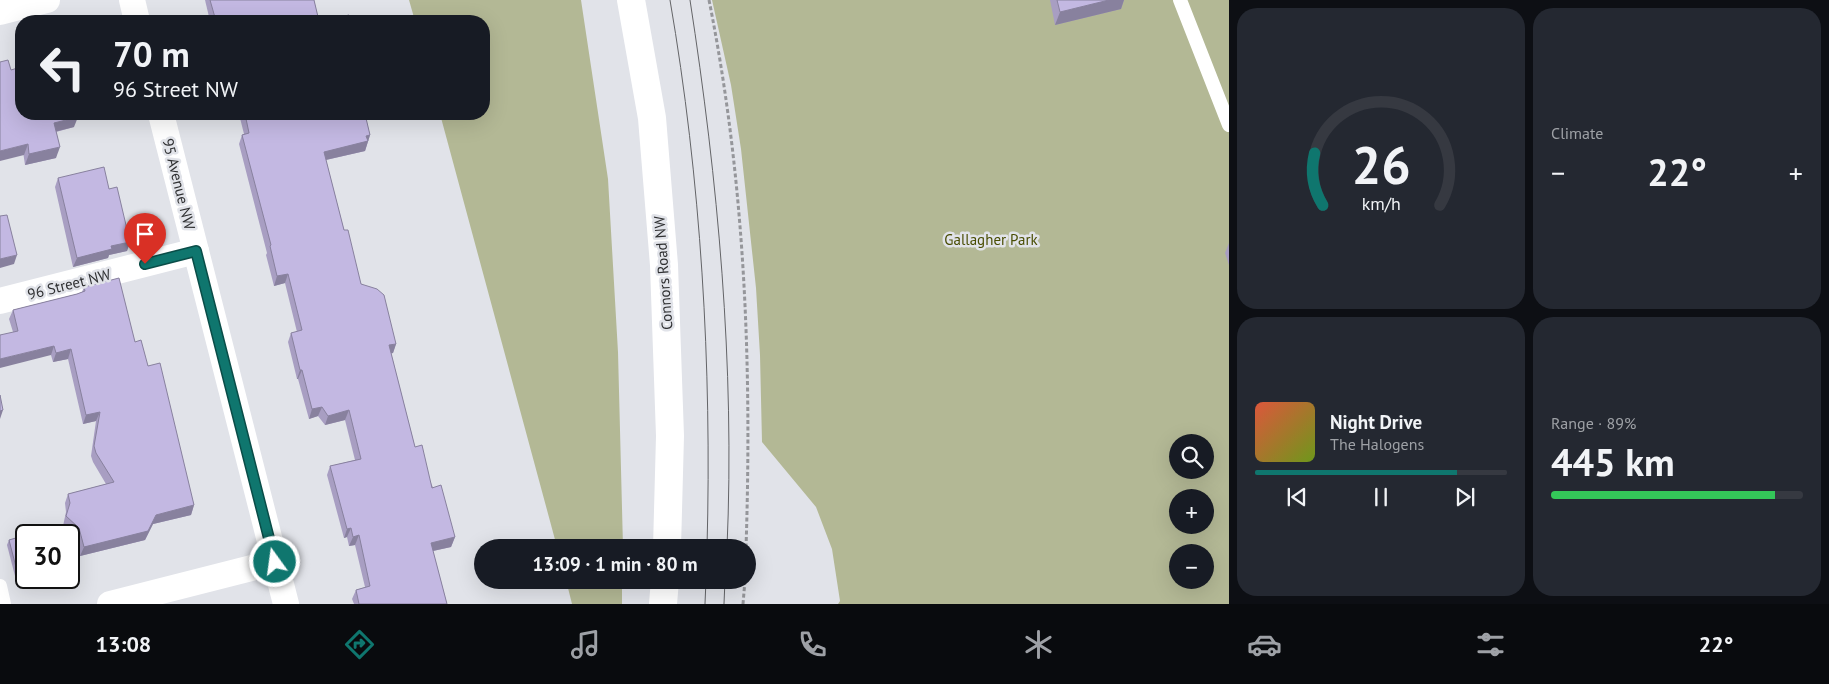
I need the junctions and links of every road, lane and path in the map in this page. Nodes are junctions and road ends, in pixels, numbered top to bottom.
1 (47, 0) edge
2 (132, 0) edge
3 (631, 0) edge
4 (709, 0) edge
5 (1180, 0) edge
6 (0, 12) edge
7 (136, 15) edge
8 (163, 120) edge
9 (1229, 125) edge
10 (196, 251) junction
11 (0, 301) edge
12 (667, 539) edge
13 (746, 539) edge
14 (275, 562) junction
15 (0, 586) edge
16 (664, 589) edge
17 (744, 589) edge
18 (4, 604) edge
19 (110, 604) edge
20 (286, 604) edge
21 (663, 604) edge
22 (743, 604) edge

1 - 6 street
2 - 7 street
3 - 12 main road, Connors Road NW
4 - 13 path
5 - 9 lane
8 - 10 street, 95 Avenue NW
10 - 11 street, 96 Street NW
10 - 14 street, 95 Avenue NW
14 - 19 street
14 - 20 street, 95 Avenue NW
15 - 18 lane
16 - 21 main road
17 - 22 path

